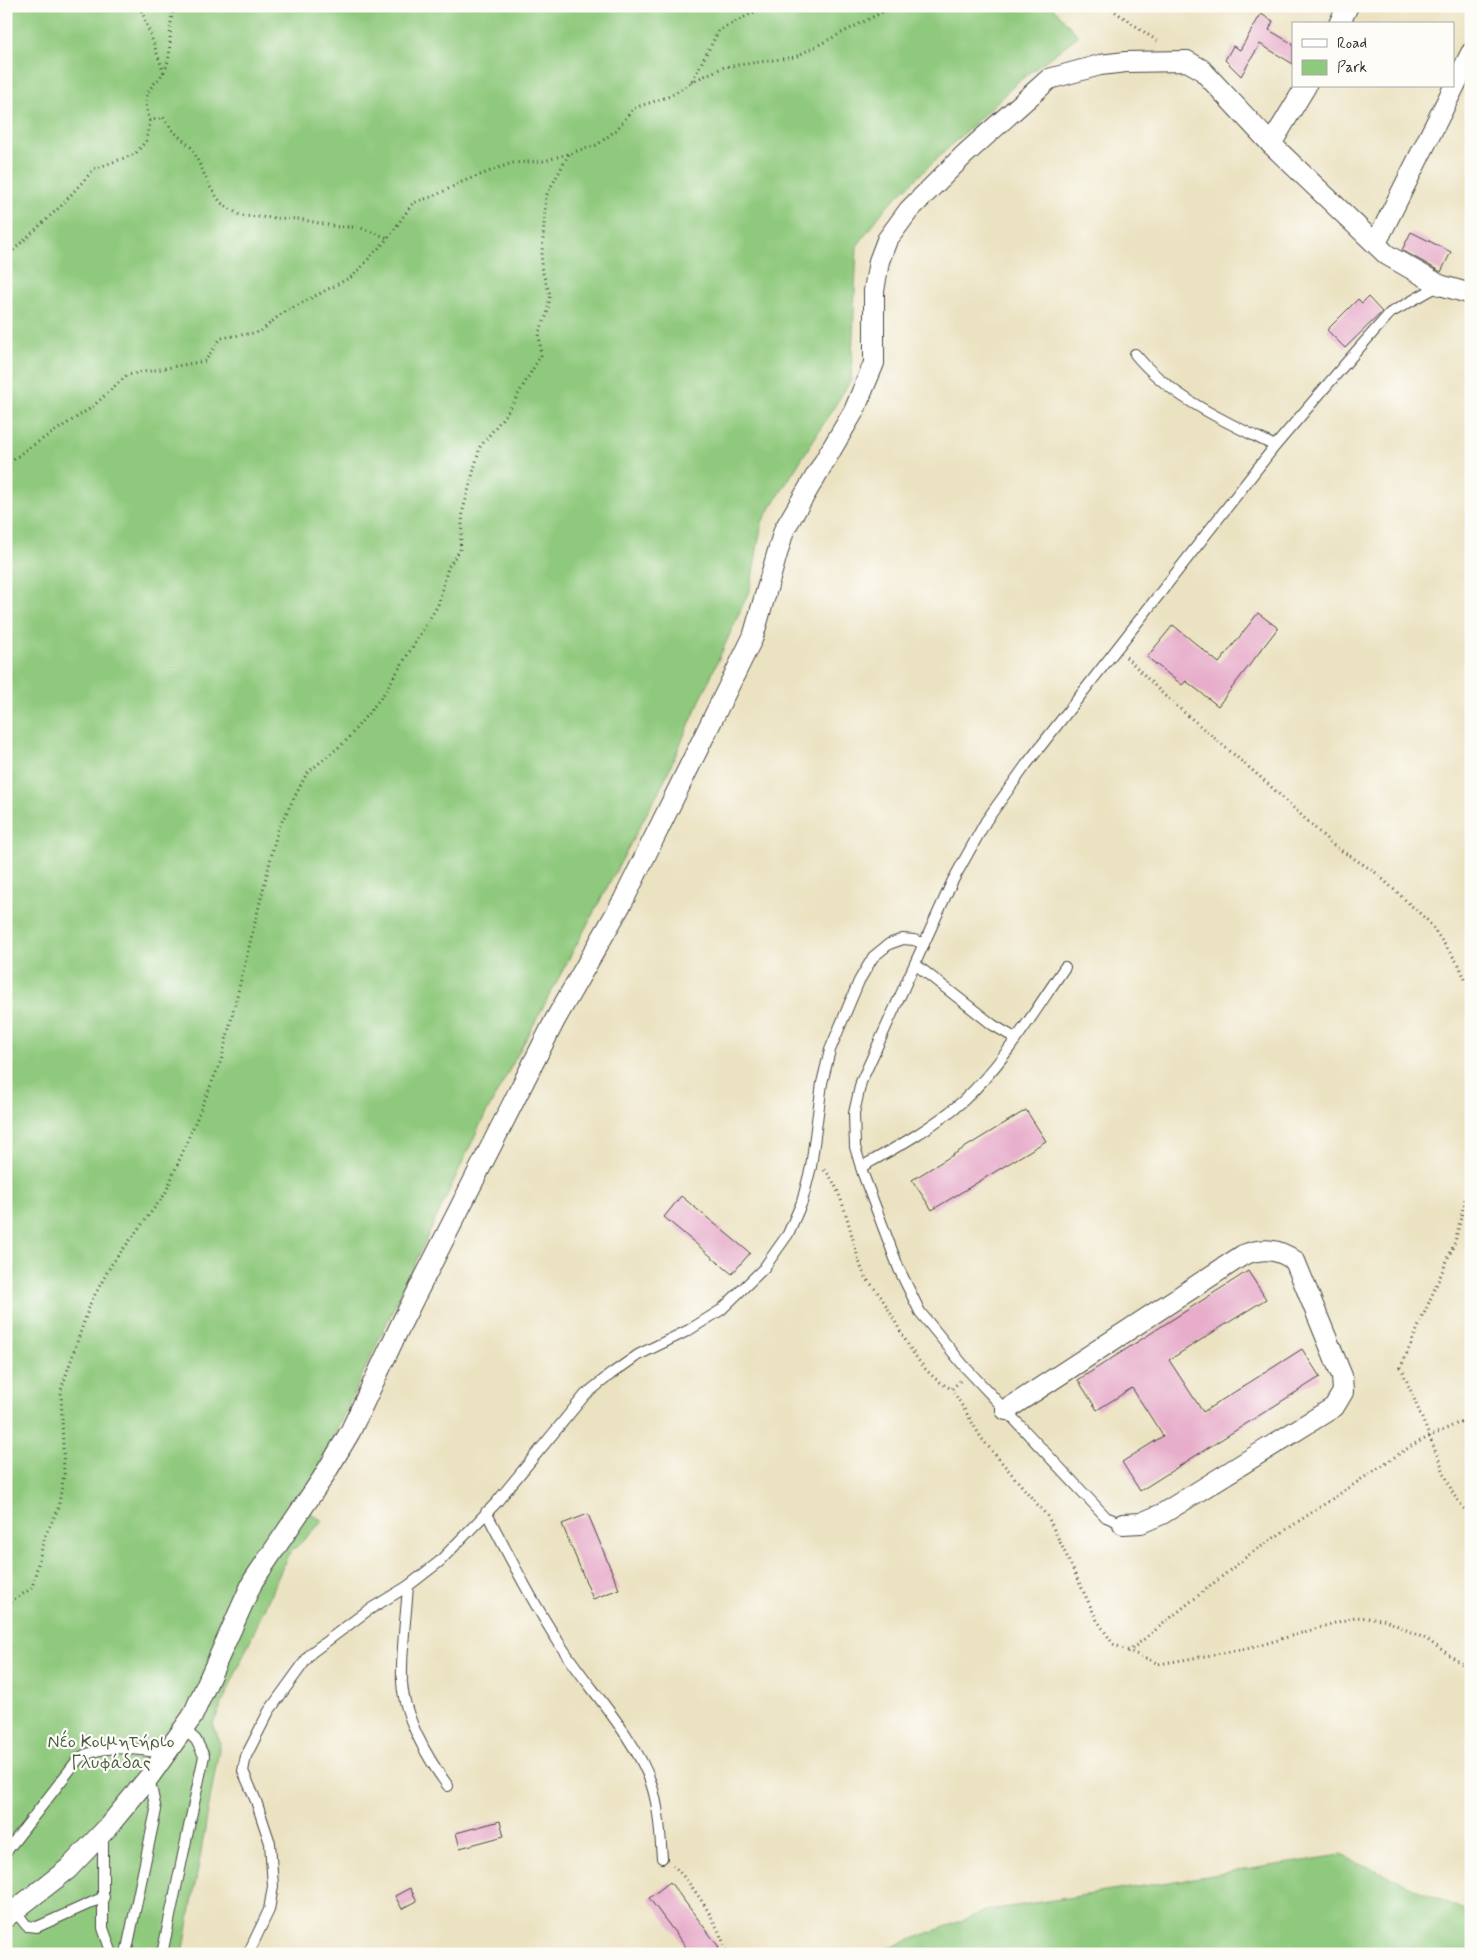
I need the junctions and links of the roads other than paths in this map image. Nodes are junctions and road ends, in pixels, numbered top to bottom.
1 (1348, 6) edge
2 (1340, 22) edge
3 (1471, 53) edge
4 (1454, 87) edge
5 (1305, 88) edge
6 (1454, 88) edge
7 (1271, 144) junction
8 (1376, 243) junction
9 (1440, 285) junction
10 (1471, 294) edge
11 (1135, 354) dead end
12 (1275, 446) junction
13 (924, 944) junction
14 (915, 964) junction
15 (1065, 967) dead end
16 (1015, 1038) junction
17 (861, 1167) junction
18 (1006, 1410) junction
19 (486, 1512) junction
20 (1123, 1524) joint
21 (408, 1586) junction
22 (184, 1728) junction
23 (165, 1754) junction
24 (149, 1777) junction
25 (448, 1786) dead end
26 (103, 1833) junction
27 (6, 1852) edge
28 (662, 1858) road end
29 (104, 1897) junction
30 (10, 1914) edge
31 (112, 1954) edge
32 (126, 1954) edge
33 (162, 1954) edge
34 (248, 1954) edge

1 - 2 street
3 - 4 street
5 - 7 street
6 - 8 street
7 - 8 street
7 - 22 street
8 - 9 street
9 - 10 street
9 - 12 lane
11 - 12 lane
12 - 13 lane
13 - 14 lane
13 - 19 lane
14 - 16 lane
14 - 17 lane
15 - 16 lane
16 - 17 lane
17 - 18 lane
18 - 20 lane
18 - 20 street
19 - 21 lane
19 - 28 lane
21 - 25 lane
21 - 34 lane
22 - 23 street
22 - 33 lane
23 - 24 street
23 - 27 lane
24 - 26 street
24 - 32 lane
26 - 29 lane
26 - 30 street
29 - 30 lane
29 - 31 lane

